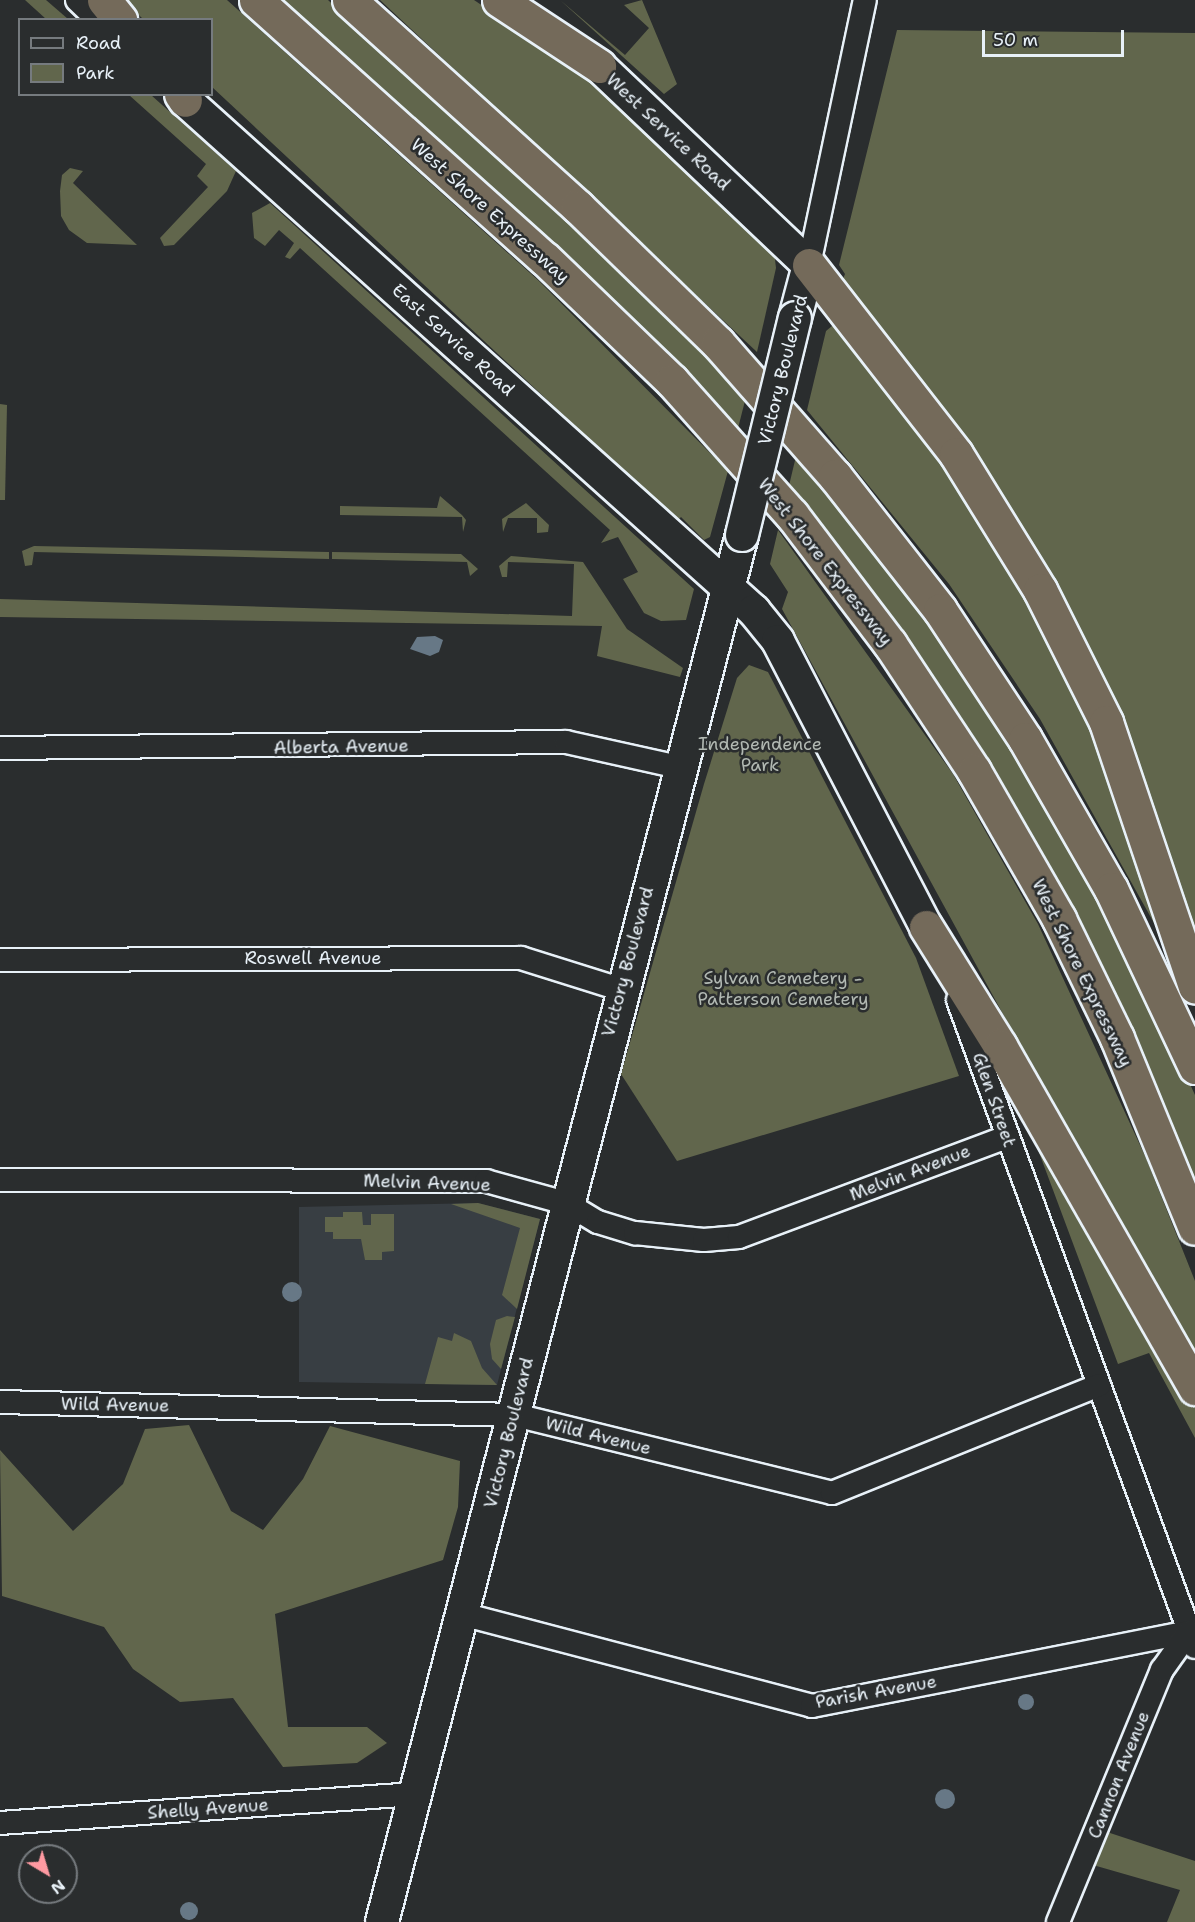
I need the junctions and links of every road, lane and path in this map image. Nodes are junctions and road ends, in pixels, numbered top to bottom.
1 (77, 0) edge
2 (104, 0) edge
3 (256, 0) edge
4 (349, 0) edge
5 (499, 0) edge
6 (525, 0) edge
7 (865, 0) edge
8 (96, 18) edge
9 (118, 18) edge
10 (599, 66) junction
11 (182, 96) edge
12 (808, 265) junction
13 (727, 586) junction
14 (0, 748) edge
15 (679, 767) junction
16 (926, 927) junction
17 (0, 960) edge
18 (1195, 986) edge
19 (620, 989) junction
20 (1195, 1067) edge
21 (1007, 1137) junction
22 (0, 1180) edge
23 (566, 1203) junction
24 (1195, 1228) edge
25 (1099, 1385) junction
26 (1195, 1388) edge
27 (0, 1402) edge
28 (514, 1415) junction
29 (462, 1614) junction
30 (1192, 1639) edge
31 (417, 1794) junction
32 (0, 1823) edge
33 (382, 1922) edge
34 (1058, 1922) edge

1 - 8 street
2 - 9 highway
3 - 24 highway, West Shore Expressway
4 - 20 highway
5 - 10 highway
6 - 10 street, West Service Road
7 - 12 street, Victory Boulevard
10 - 12 main road, West Service Road
11 - 13 main road, East Service Road
12 - 13 main road, Victory Boulevard, bridge
12 - 18 highway
13 - 15 main road, Victory Boulevard
13 - 16 main road, Glen Street
14 - 15 street, Alberta Avenue
15 - 19 main road, Victory Boulevard
16 - 21 street, Glen Street
16 - 26 highway
17 - 19 street, Roswell Avenue
19 - 23 main road, Victory Boulevard
21 - 23 street, Melvin Avenue
21 - 25 street, Glen Street
22 - 23 street, Melvin Avenue
23 - 28 main road, Victory Boulevard
25 - 28 street, Wild Avenue
25 - 30 street, Glen Street
27 - 28 street, Wild Avenue
28 - 29 main road, Victory Boulevard
29 - 30 street, Parish Avenue
29 - 31 main road, Victory Boulevard
30 - 34 street, Cannon Avenue
31 - 32 street, Shelly Avenue
31 - 33 main road, Victory Boulevard

